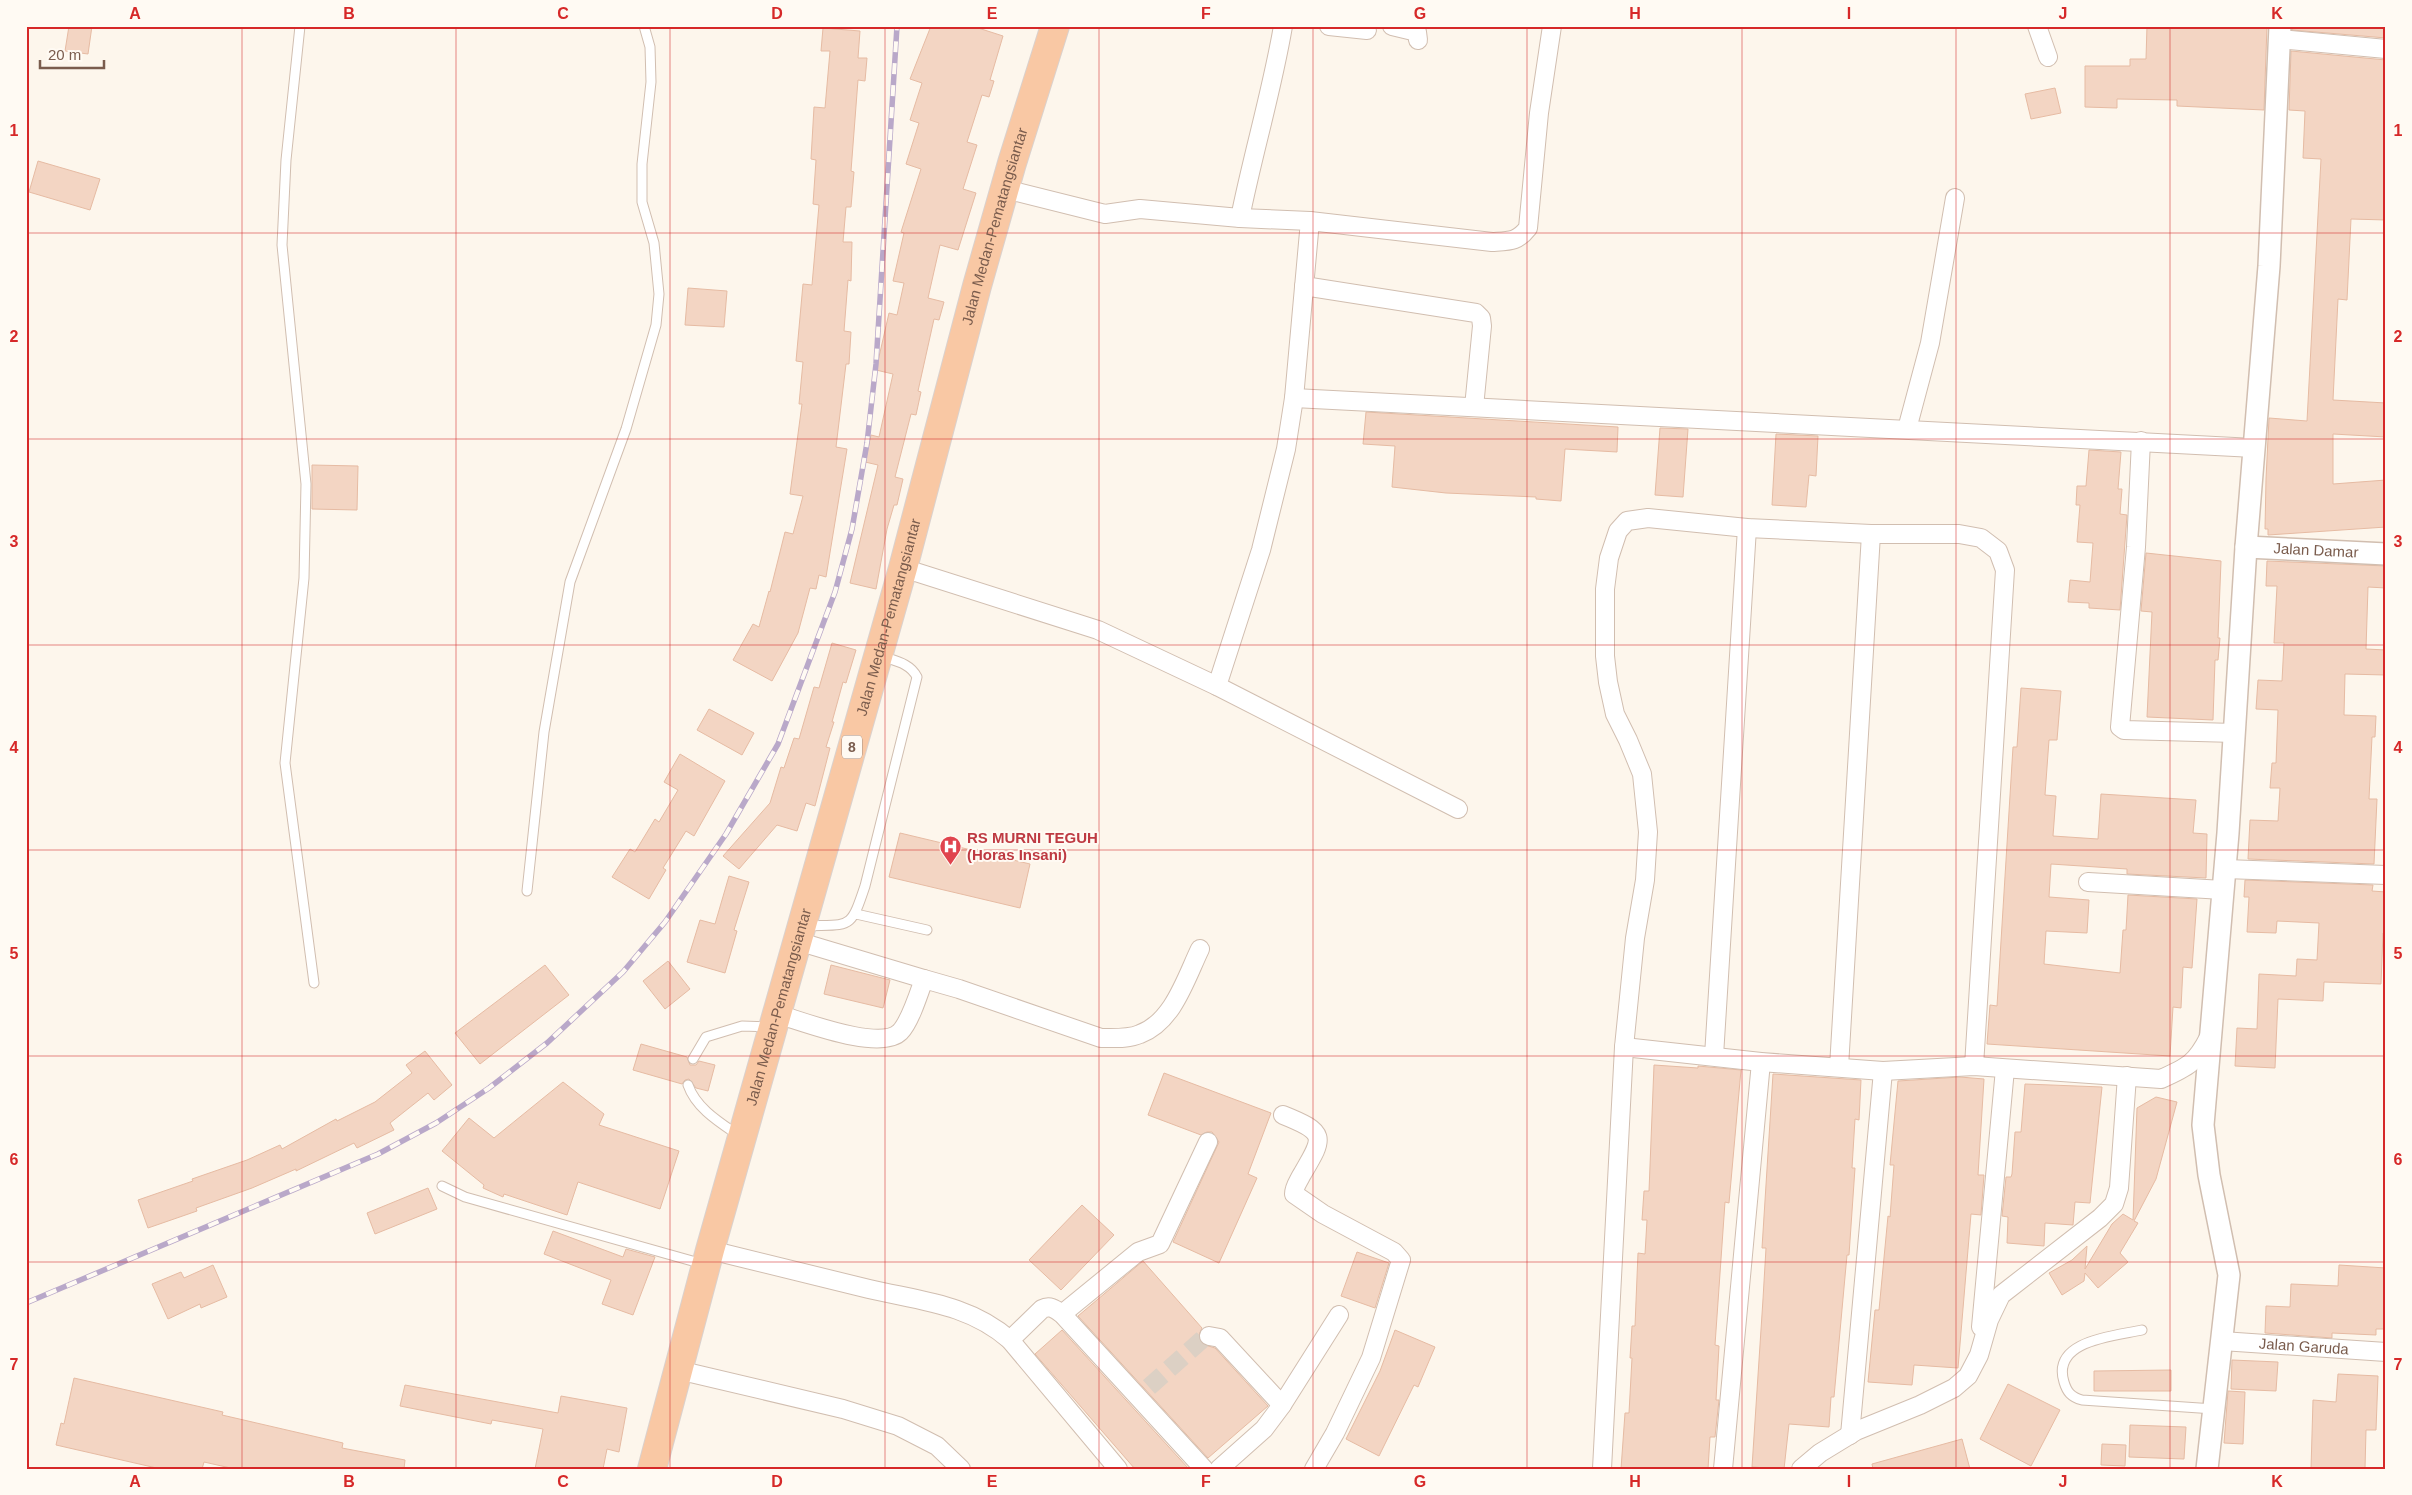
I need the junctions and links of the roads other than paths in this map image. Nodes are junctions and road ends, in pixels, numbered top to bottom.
1 (300, 26) edge
2 (644, 26) edge
3 (1055, 26) edge
4 (1283, 26) edge
5 (1329, 26) edge
6 (1392, 26) edge
7 (1552, 26) edge
8 (2037, 26) edge
9 (1367, 30) dead end
10 (2279, 32) edge
11 (1418, 40) dead end
12 (2386, 49) edge
13 (2048, 57) dead end
14 (1005, 189) junction
15 (1955, 198) dead end
16 (1240, 218) junction
17 (1310, 221) junction
18 (1304, 286) junction
19 (1294, 398) junction
20 (1474, 407) junction
21 (1907, 429) junction
22 (2141, 441) junction
23 (2254, 448) junction
24 (1747, 528) junction
25 (1871, 534) junction
26 (2246, 548) junction
27 (2386, 554) edge
28 (903, 568) junction
29 (878, 656) junction
30 (1216, 686) junction
31 (2234, 732) junction
32 (1458, 809) dead end
33 (2225, 869) junction
34 (2386, 875) edge
35 (2088, 882) dead end
36 (2223, 890) junction
37 (526, 891) dead end
38 (856, 914) junction
39 (927, 930) dead end
40 (799, 934) junction
41 (1200, 949) dead end
42 (924, 979) junction
43 (314, 983) dead end
44 (775, 1021) junction
45 (2211, 1032) junction
46 (1624, 1047) junction
47 (1714, 1056) junction
48 (693, 1059) dead end
49 (1761, 1062) junction
50 (1974, 1066) junction
51 (1839, 1067) junction
52 (2005, 1068) junction
53 (1883, 1071) junction
54 (2127, 1076) junction
55 (688, 1086) dead end
56 (1283, 1115) dead end
57 (742, 1138) junction
58 (1208, 1142) dead end
59 (442, 1186) dead end
60 (708, 1257) junction
61 (1062, 1314) junction
62 (1339, 1315) dead end
63 (2142, 1330) dead end
64 (1209, 1336) dead end
65 (1010, 1340) junction
66 (2222, 1341) junction
67 (2386, 1352) edge
68 (1979, 1355) junction
69 (678, 1370) junction
70 (1282, 1405) junction
71 (2214, 1409) junction
72 (1850, 1435) junction
73 (652, 1469) edge
74 (961, 1469) edge
75 (1118, 1469) edge
76 (1204, 1469) edge
77 (1218, 1469) edge
78 (1314, 1469) edge
79 (1602, 1469) edge
80 (1723, 1469) edge
81 (1801, 1469) edge
82 (2207, 1469) edge

1 - 43 lane
2 - 37 lane
3 - 14 highway, Jalan Medan-Pematangsiantar / 8
4 - 16 street
5 - 9 street
6 - 11 street
7 - 17 street
8 - 13 street
10 - 12 street
10 - 23 street
14 - 16 street
14 - 28 highway, Jalan Medan-Pematangsiantar / 8
15 - 21 street
16 - 17 street
17 - 18 street
18 - 19 street
18 - 20 street
19 - 20 street
19 - 30 street
20 - 21 street
21 - 22 street
22 - 23 street
22 - 31 street
23 - 26 street
24 - 25 street
24 - 46 street
24 - 47 street
25 - 50 street
25 - 51 street
26 - 27 street, Jalan Damar
26 - 31 street
28 - 29 highway, Jalan Medan-Pematangsiantar / 8
28 - 30 street
29 - 38 lane
29 - 40 highway, Jalan Medan-Pematangsiantar / 8
30 - 32 street
31 - 33 street
33 - 34 street
33 - 36 street
35 - 36 street
36 - 45 street
38 - 39 lane
38 - 40 lane
40 - 42 street
40 - 44 highway, Jalan Medan-Pematangsiantar / 8
41 - 42 street
42 - 44 street
44 - 48 lane
44 - 57 highway, Jalan Medan-Pematangsiantar / 8
45 - 54 street
45 - 66 street
46 - 47 street
46 - 79 street
47 - 49 street
49 - 51 street
49 - 80 street
50 - 52 street
50 - 53 street
51 - 53 street
52 - 54 street
52 - 68 street
53 - 72 street
54 - 68 street
55 - 57 lane
56 - 78 street
57 - 60 highway, Jalan Medan-Pematangsiantar / 8
58 - 61 street
59 - 60 lane
60 - 65 street
60 - 69 highway, Jalan Medan-Pematangsiantar / 8
61 - 65 street
61 - 76 street
62 - 70 street
63 - 71 lane
64 - 70 street
65 - 75 street
66 - 67 street, Jalan Garuda
66 - 71 street
68 - 72 street
69 - 73 highway, Jalan Medan-Pematangsiantar / 8
69 - 74 street
70 - 77 street
71 - 82 street
72 - 81 street

